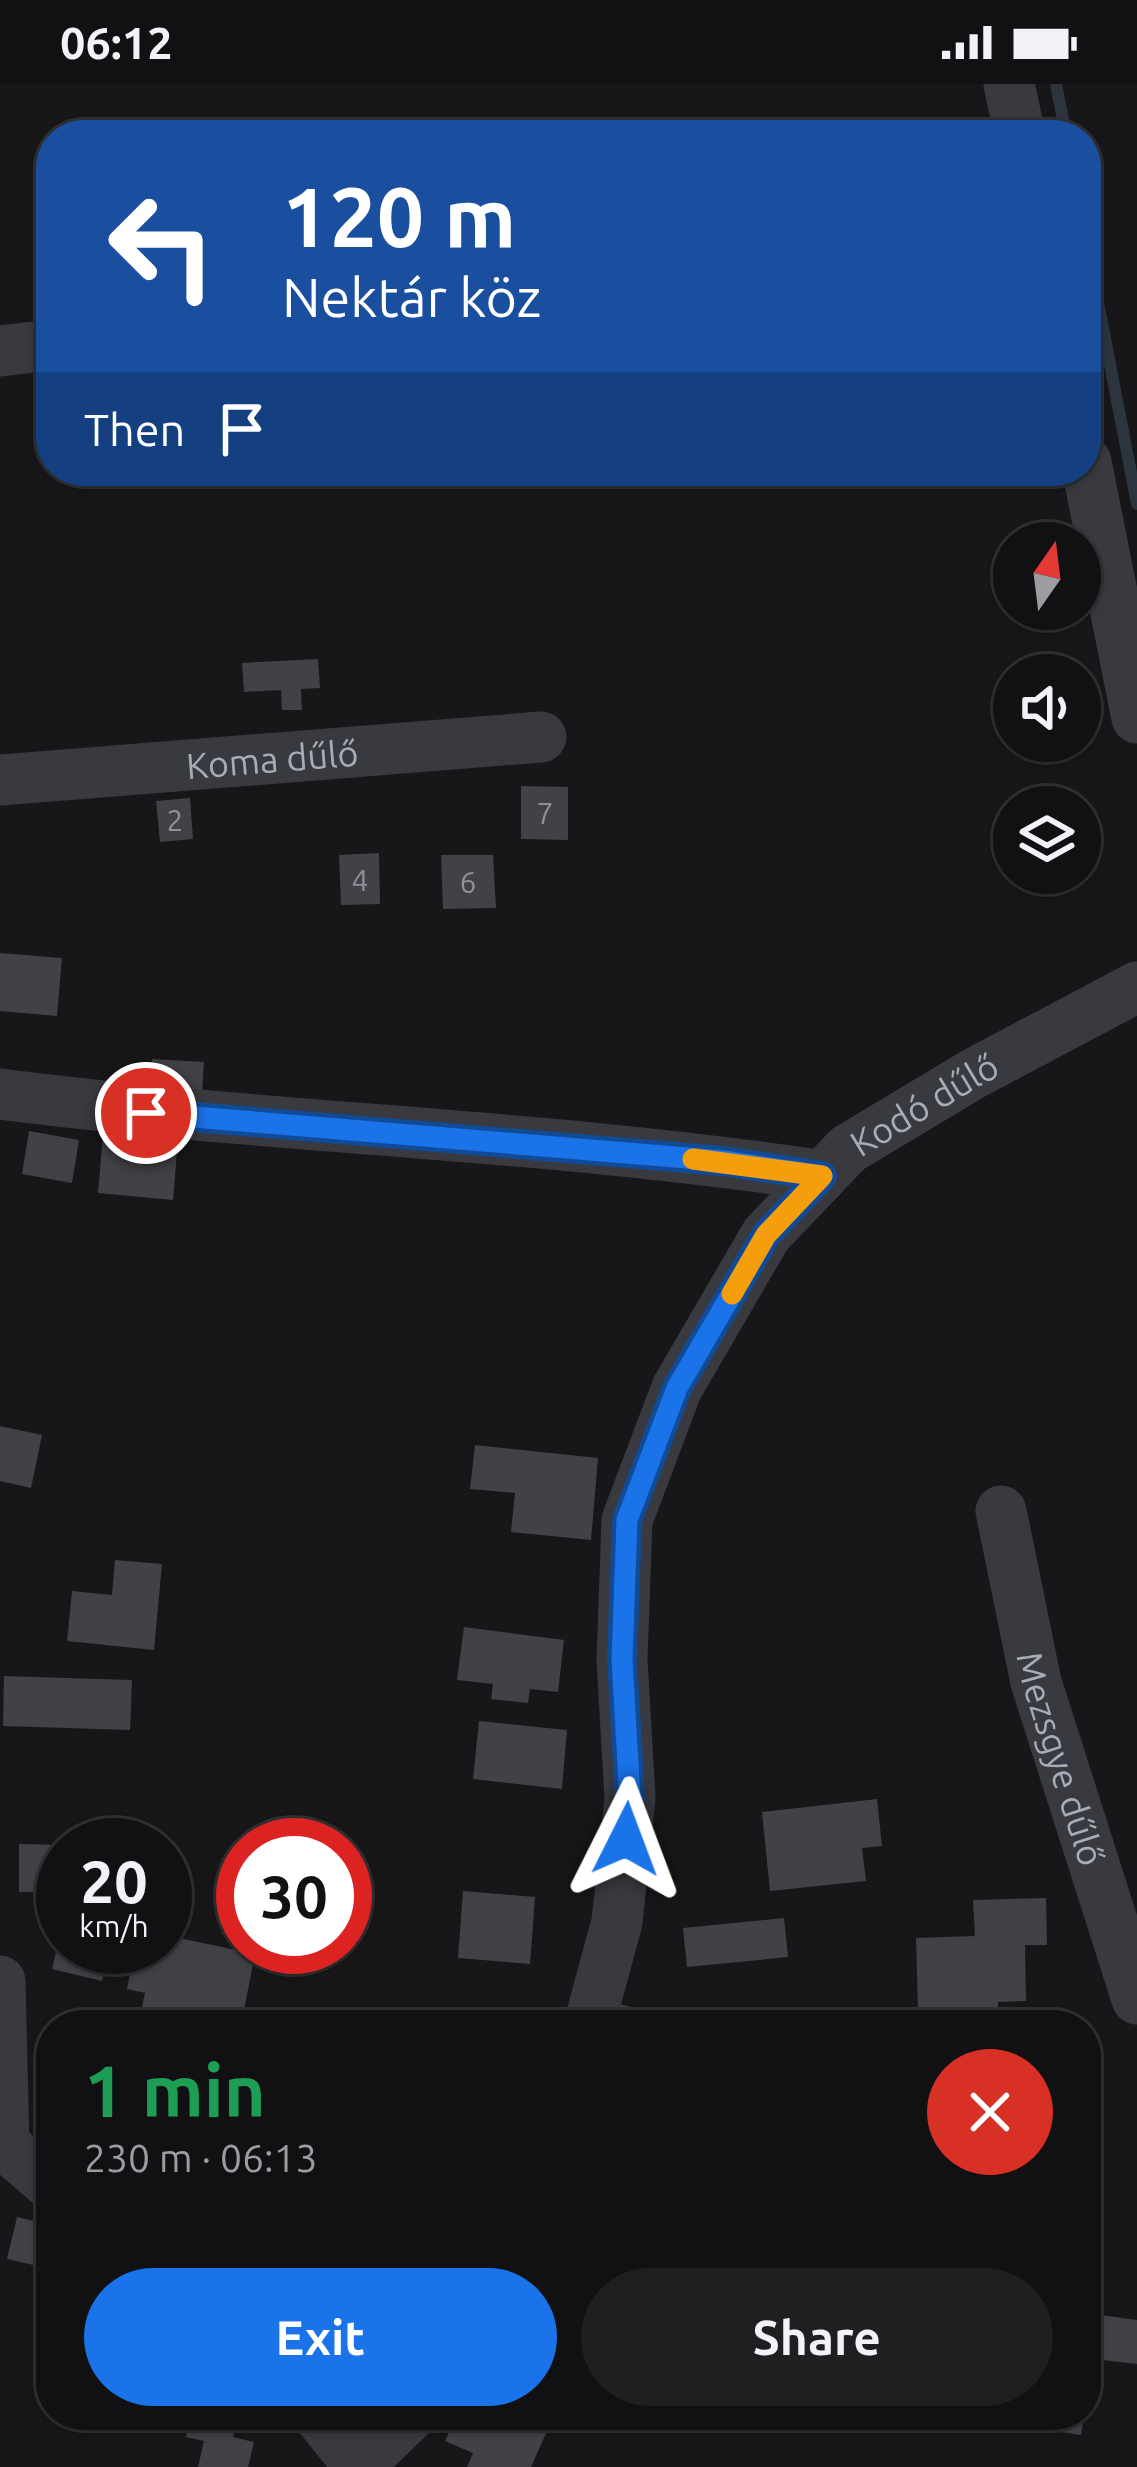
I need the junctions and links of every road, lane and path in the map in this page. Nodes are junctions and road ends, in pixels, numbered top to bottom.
1 (1010, 84) edge
2 (1017, 120) edge
3 (36, 347) edge
4 (0, 351) edge
5 (1091, 486) edge
6 (1137, 718) edge
7 (542, 737) dead end
8 (0, 780) edge
9 (1137, 987) edge
10 (0, 1094) edge
11 (822, 1176) junction
12 (1001, 1511) dead end
13 (0, 1981) edge
14 (1137, 1999) edge
15 (593, 2010) edge
16 (2, 2142) edge
17 (36, 2173) edge
18 (329, 2430) edge
19 (395, 2430) edge
20 (358, 2467) edge

1 - 2 street
3 - 4 street
5 - 6 street
7 - 8 street, Koma dűlő
9 - 11 street, Kodó dűlő
10 - 11 street
11 - 15 street, Kodó dűlő
12 - 14 street, Mezsgye dűlő
13 - 16 street
16 - 17 street
18 - 20 street
19 - 20 street

